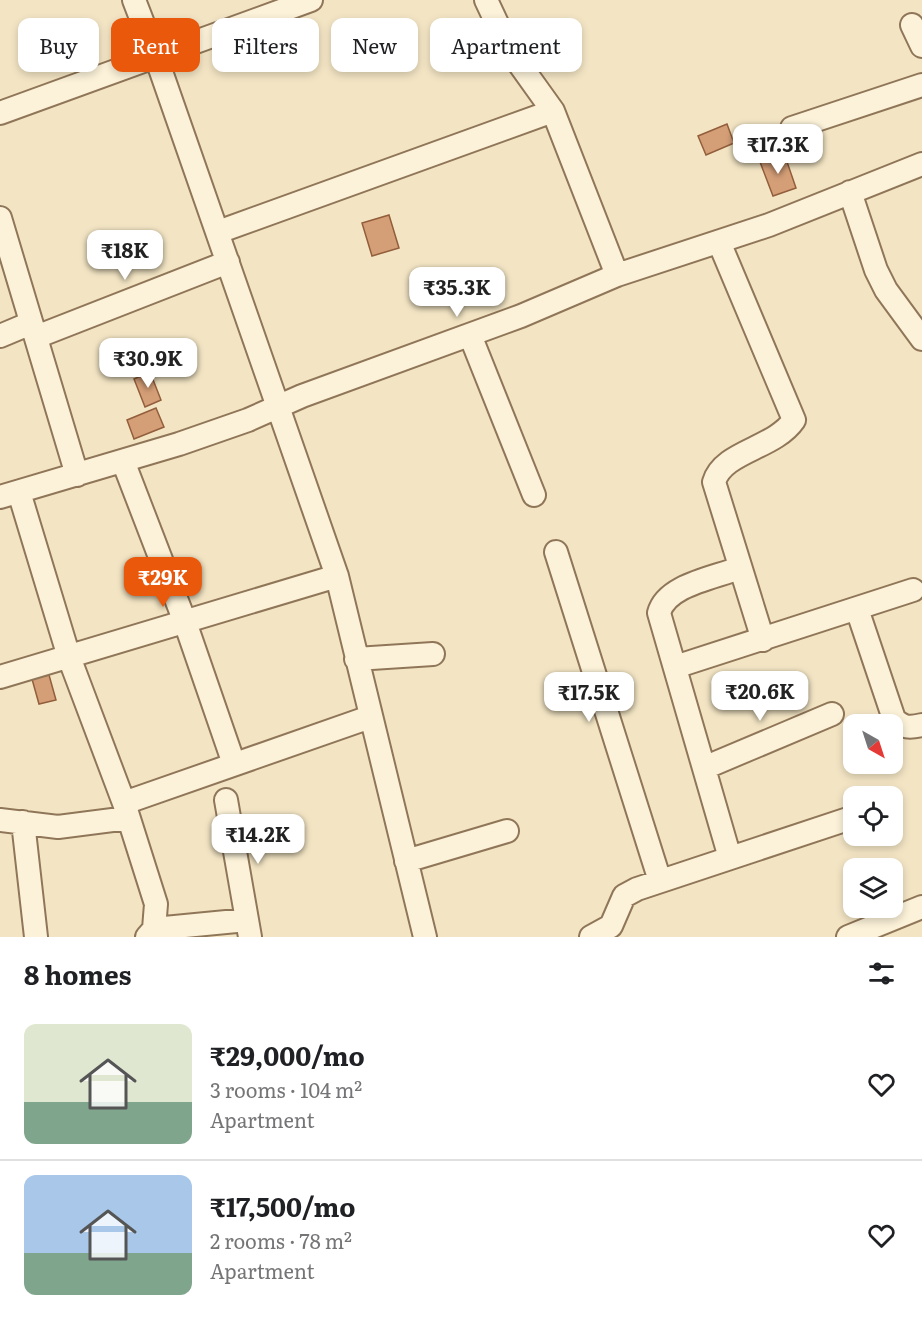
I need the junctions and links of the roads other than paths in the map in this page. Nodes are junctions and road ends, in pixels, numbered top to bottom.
1 (134, 0) edge
2 (309, 0) edge
3 (486, 0) edge
4 (141, 18) edge
5 (912, 25) dead end
6 (200, 41) edge
7 (922, 46) edge
8 (114, 72) edge
9 (161, 72) edge
10 (922, 85) edge
11 (553, 111) junction
12 (0, 113) edge
13 (792, 128) dead end
14 (922, 165) edge
15 (850, 192) junction
16 (0, 219) edge
17 (218, 232) junction
18 (719, 242) junction
19 (228, 262) junction
20 (617, 275) junction
21 (34, 330) junction
22 (470, 335) junction
23 (0, 336) edge
24 (922, 339) edge
25 (279, 406) junction
26 (123, 461) junction
27 (77, 474) junction
28 (9, 494) edge
29 (534, 495) dead end
30 (556, 552) dead end
31 (739, 568) junction
32 (337, 576) junction
33 (913, 590) dead end
34 (857, 609) junction
35 (185, 622) junction
36 (763, 640) junction
37 (433, 654) dead end
38 (69, 657) junction
39 (356, 659) junction
40 (675, 667) junction
41 (0, 677) edge
42 (832, 714) dead end
43 (370, 717) junction
44 (922, 725) edge
45 (234, 764) junction
46 (704, 768) junction
47 (226, 800) dead end
48 (126, 810) junction
49 (0, 820) edge
50 (843, 821) edge
51 (23, 822) junction
52 (507, 831) dead end
53 (730, 858) junction
54 (406, 861) junction
55 (660, 881) junction
56 (922, 907) edge
57 (248, 928) edge
58 (150, 933) edge
59 (36, 937) edge
60 (425, 937) edge
61 (591, 937) edge
62 (848, 937) edge

1 - 4 street
2 - 6 street
3 - 11 street
5 - 7 street
8 - 12 street
9 - 17 street
10 - 13 street
11 - 17 street
11 - 20 street
14 - 15 street
15 - 18 street
15 - 24 street
16 - 21 street
17 - 19 street
18 - 20 street
18 - 31 street
19 - 21 street
19 - 25 street
20 - 22 street
21 - 23 street
21 - 27 street
22 - 25 street
22 - 29 street
25 - 26 street
25 - 32 street
26 - 27 street
26 - 35 street
27 - 28 street
28 - 38 street
30 - 55 street
31 - 36 street
31 - 40 street
32 - 35 street
32 - 39 street
33 - 34 street
34 - 36 street
34 - 44 street
35 - 38 street
35 - 45 street
36 - 40 street
37 - 39 street
38 - 41 street
38 - 48 street
39 - 43 street
40 - 46 street
42 - 46 street
43 - 45 street
43 - 54 street
45 - 48 street
46 - 53 street
47 - 57 street
48 - 51 street
48 - 58 street
49 - 51 street
50 - 53 street
51 - 59 street
52 - 54 street
53 - 55 street
54 - 60 street
55 - 61 street
56 - 62 street
57 - 58 street

